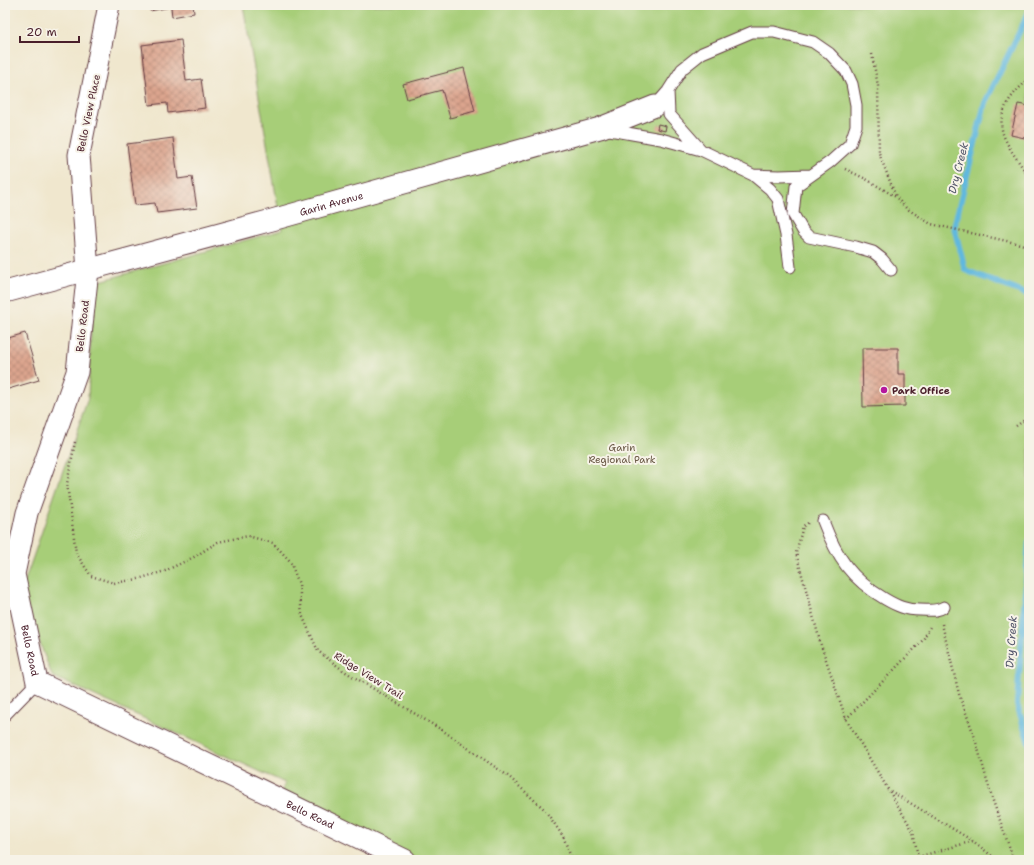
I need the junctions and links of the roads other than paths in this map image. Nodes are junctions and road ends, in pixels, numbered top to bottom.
1 (109, 5) edge
2 (661, 98) junction
3 (600, 128) junction
4 (701, 150) junction
5 (753, 175) junction
6 (811, 175) junction
7 (790, 267) dead end
8 (88, 270) junction
9 (891, 270) dead end
10 (5, 292) edge
11 (823, 521) dead end
12 (941, 609) road end
13 (37, 682) junction
14 (5, 715) edge
15 (405, 860) edge

1 - 8 street, Bello View Place
2 - 3 street, Garin Avenue
2 - 4 lane
2 - 6 lane
3 - 4 lane
3 - 8 street, Garin Avenue
4 - 5 lane
5 - 6 lane
5 - 7 lane
6 - 9 lane
8 - 10 street, Garin Avenue
8 - 13 street, Bello Road
11 - 12 lane
13 - 14 lane
13 - 15 street, Bello Road

